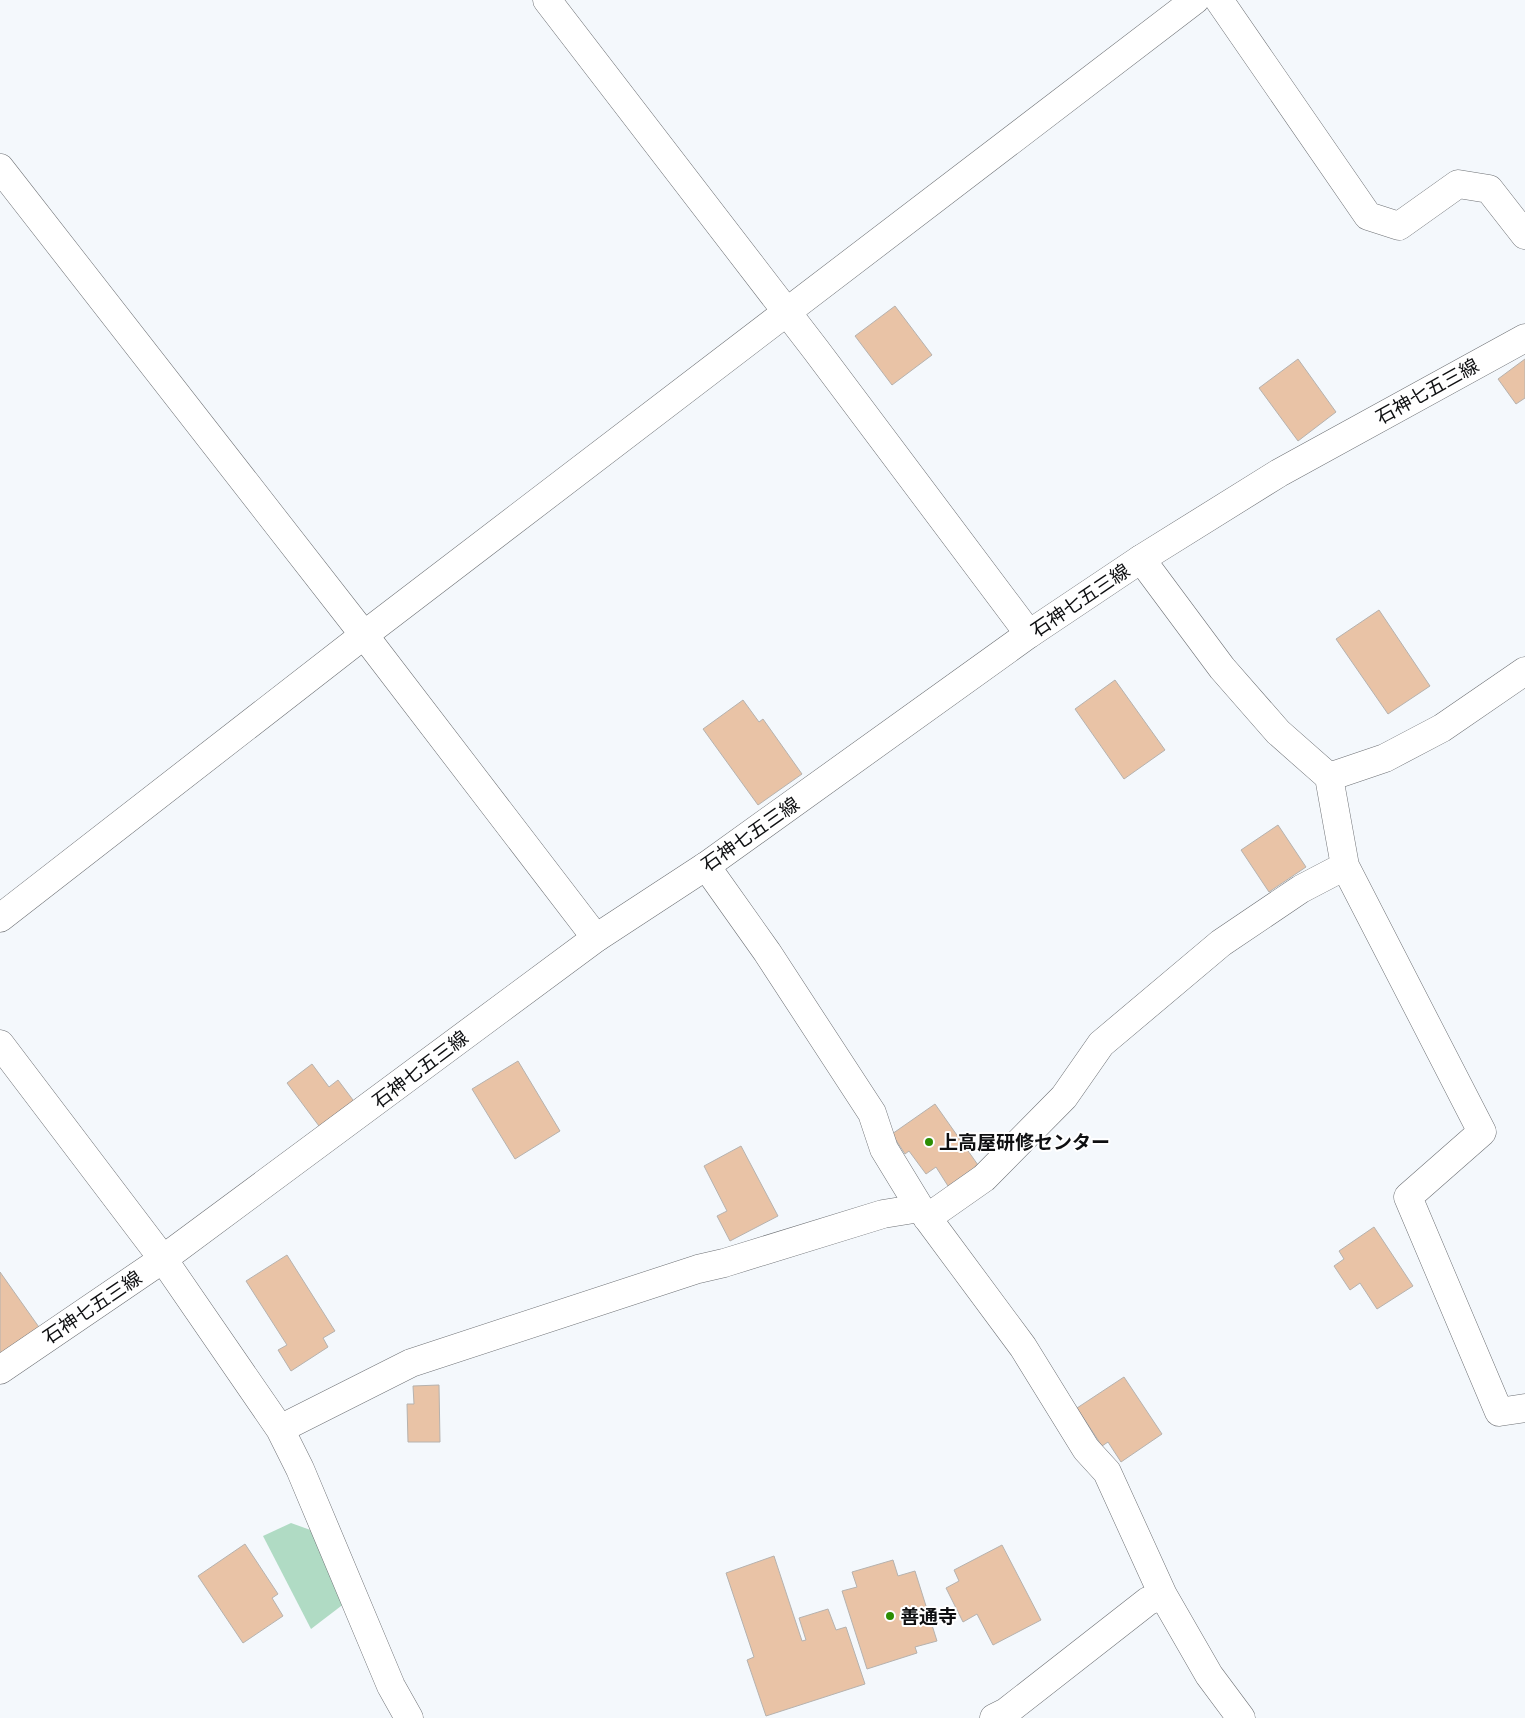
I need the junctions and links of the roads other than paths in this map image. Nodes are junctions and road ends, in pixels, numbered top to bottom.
1 (547, 0) edge
2 (1195, 0) edge
3 (1220, 0) edge
4 (0, 168) edge
5 (1525, 235) edge
6 (786, 312) junction
7 (1525, 338) edge
8 (1141, 559) junction
9 (1030, 634) junction
10 (364, 635) junction
11 (1525, 671) edge
12 (1329, 777) junction
13 (706, 866) junction
14 (1345, 866) junction
15 (0, 918) edge
16 (596, 938) junction
17 (0, 1044) edge
18 (923, 1213) junction
19 (164, 1259) junction
20 (0, 1370) edge
21 (1525, 1408) edge
22 (280, 1429) junction
23 (1163, 1596) junction
24 (409, 1718) edge
25 (994, 1718) edge
26 (1242, 1718) edge

1 - 6 street
2 - 6 street
3 - 5 street
4 - 10 street
6 - 9 street
6 - 10 street
7 - 8 street, 石神七五三線
8 - 9 street, 石神七五三線
8 - 12 street
9 - 13 street, 石神七五三線
10 - 15 street
10 - 16 street
11 - 12 street
12 - 14 street
13 - 16 street, 石神七五三線
13 - 18 street
14 - 18 street
14 - 21 street
16 - 19 street, 石神七五三線
17 - 19 street
18 - 22 street
18 - 23 street
19 - 20 street, 石神七五三線
19 - 22 street
22 - 24 street
23 - 25 street
23 - 26 street

